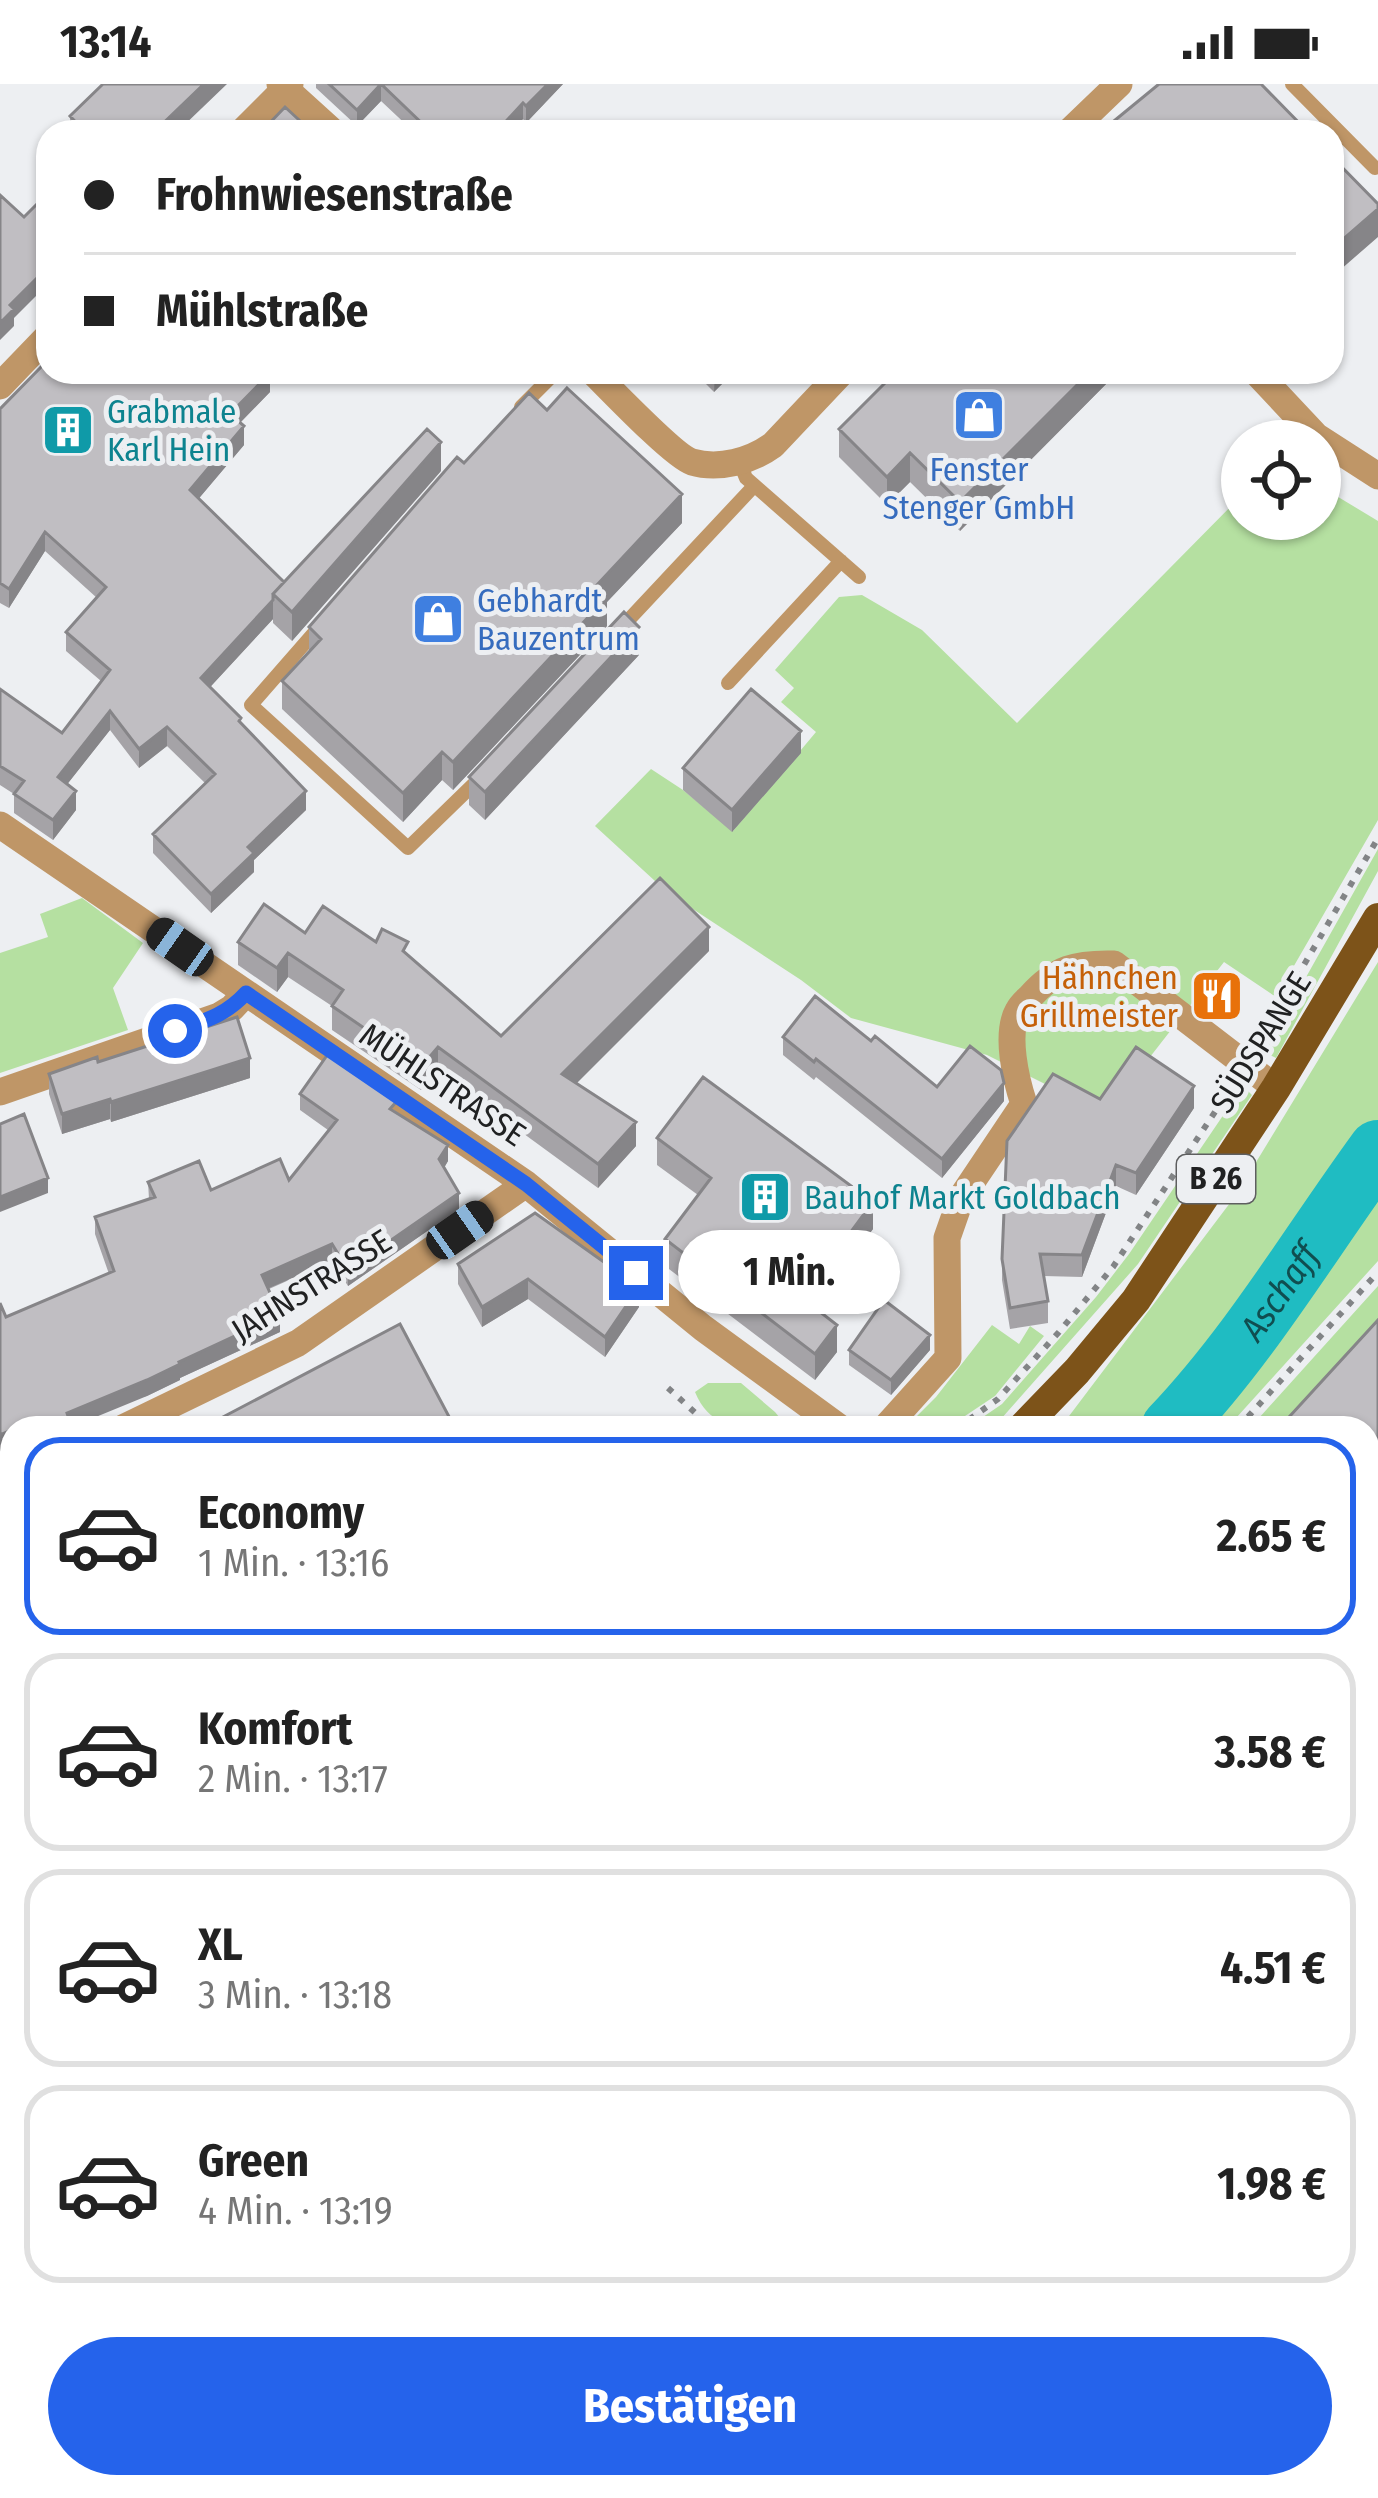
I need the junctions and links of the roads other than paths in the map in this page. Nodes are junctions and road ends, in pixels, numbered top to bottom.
1 (1119, 84) edge
2 (1292, 84) edge
3 (285, 86) edge
4 (253, 120) edge
5 (320, 120) edge
6 (1082, 120) edge
7 (1328, 120) edge
8 (1344, 137) edge
9 (1375, 168) dead end
10 (36, 348) edge
11 (544, 384) edge
12 (606, 384) edge
13 (831, 384) edge
14 (1267, 384) edge
15 (0, 386) edge
16 (510, 418) edge
17 (746, 474) junction
18 (1378, 476) edge
19 (841, 561) junction
20 (859, 577) dead end
21 (330, 614) edge
22 (616, 634) edge
23 (728, 683) dead end
24 (492, 765) edge
25 (0, 825) edge
26 (1378, 918) edge
27 (246, 993) junction
28 (1276, 1088) junction
29 (0, 1092) edge
30 (526, 1184) junction
31 (148, 1416) edge
32 (822, 1416) edge
33 (897, 1416) edge
34 (1034, 1416) edge

1 - 6 street
2 - 7 lane
3 - 4 street
3 - 5 street
8 - 9 lane
10 - 15 street
11 - 16 lane
12 - 17 street
13 - 17 street
14 - 18 street
17 - 19 lane
17 - 22 lane
19 - 20 lane
19 - 23 lane
21 - 24 lane
25 - 27 street, MÜHLSTRASSE
26 - 28 main road, SÜDSPANGE / B 26
27 - 29 street
27 - 30 street, MÜHLSTRASSE
28 - 33 street
28 - 34 main road, SÜDSPANGE / B 26
30 - 31 street, JAHNSTRASSE
30 - 32 street, MÜHLSTRASSE

